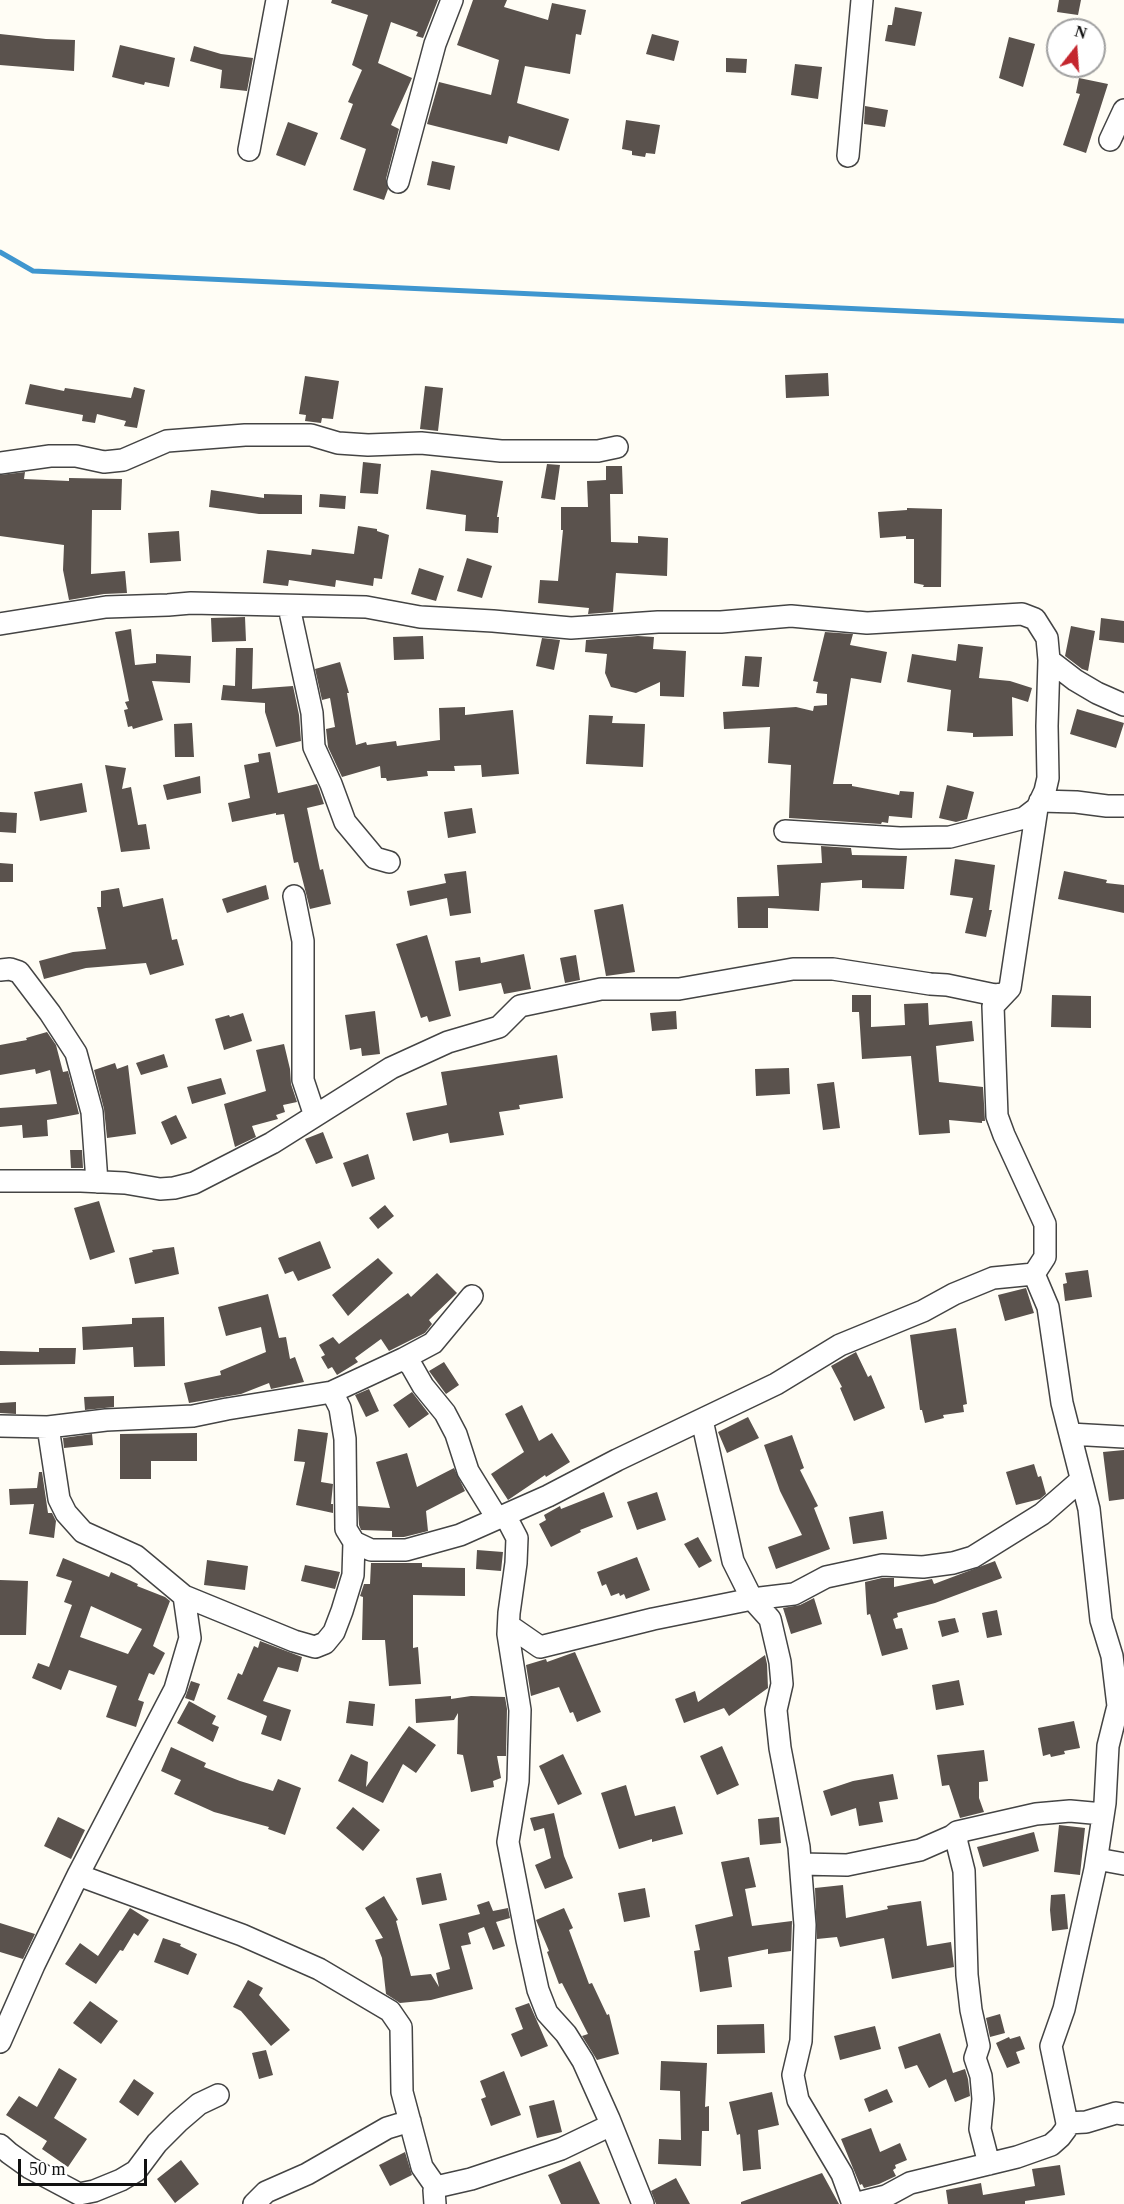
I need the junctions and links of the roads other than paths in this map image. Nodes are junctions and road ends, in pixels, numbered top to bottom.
1 (277, 0) edge
2 (452, 0) edge
3 (862, 0) edge
4 (1124, 110) edge
5 (1110, 140) dead end
6 (249, 150) dead end
7 (848, 156) dead end
8 (398, 182) dead end
9 (617, 447) dead end
10 (0, 463) edge
11 (289, 607) junction
12 (0, 624) edge
13 (1049, 660) junction
14 (1122, 704) edge
15 (1039, 805) junction
16 (1124, 806) edge
17 (785, 831) dead end
18 (389, 862) dead end
19 (294, 896) dead end
20 (0, 970) edge
21 (1003, 994) junction
22 (315, 1116) junction
23 (0, 1181) edge
24 (96, 1182) junction
25 (1034, 1274) junction
26 (472, 1296) dead end
27 (403, 1359) junction
28 (332, 1392) junction
29 (702, 1420) junction
30 (0, 1426) edge
31 (48, 1427) junction
32 (1070, 1434) junction
33 (1124, 1437) edge
34 (1082, 1480) junction
35 (501, 1517) junction
36 (354, 1542) junction
37 (184, 1596) junction
38 (752, 1599) junction
39 (508, 1634) junction
40 (1103, 1814) junction
41 (957, 1832) junction
42 (1097, 1859) junction
43 (801, 1864) junction
44 (1124, 1864) edge
45 (78, 1875) junction
46 (0, 2043) edge
47 (218, 2095) dead end
48 (1122, 2114) dead end
49 (410, 2121) junction
50 (1067, 2123) junction
51 (611, 2125) junction
52 (0, 2145) edge
53 (989, 2164) junction
54 (436, 2196) edge
55 (254, 2204) edge
56 (643, 2204) edge
57 (854, 2204) edge

1 - 6 street
2 - 8 street
3 - 7 street
4 - 5 street
9 - 10 street
11 - 12 street
11 - 13 street
11 - 18 street
13 - 14 street
13 - 15 street
15 - 16 street
15 - 17 street
15 - 21 street
19 - 22 street
20 - 24 street
21 - 22 street
21 - 25 street
22 - 24 street
23 - 24 street
25 - 29 street
25 - 32 street
26 - 27 street
27 - 28 street
27 - 35 street
28 - 31 street
28 - 36 street
29 - 35 street
29 - 38 street
30 - 31 street
31 - 37 street
32 - 33 street
32 - 34 street
34 - 38 street
34 - 40 street
35 - 36 street
35 - 39 street
36 - 37 street
37 - 45 street
38 - 39 street
38 - 43 street
39 - 51 street
40 - 41 street
40 - 42 street
41 - 43 street
41 - 53 street
42 - 44 street
42 - 50 street
43 - 57 street
45 - 46 street
45 - 49 street
47 - 52 street
48 - 50 street
49 - 54 street
49 - 55 street
50 - 53 street
51 - 54 street
51 - 56 street
53 - 57 street

